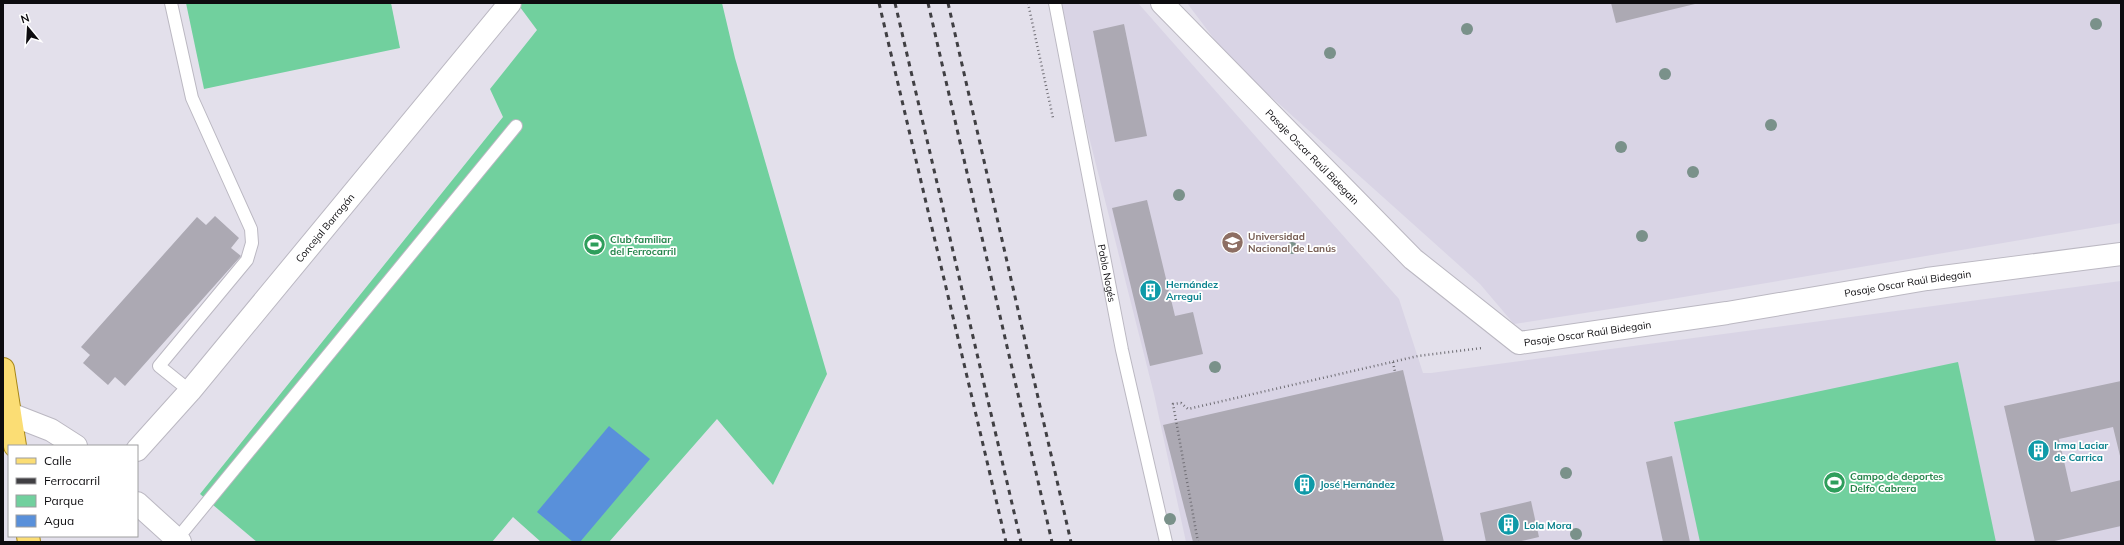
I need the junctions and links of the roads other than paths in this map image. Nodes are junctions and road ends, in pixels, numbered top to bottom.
1 (171, 3) edge
2 (510, 3) edge
3 (1054, 3) edge
4 (1162, 3) edge
5 (516, 126) dead end
6 (2121, 254) edge
7 (3, 370) edge
8 (190, 391) junction
9 (10, 414) junction
10 (15, 445) edge
11 (74, 445) edge
12 (138, 449) edge
13 (138, 505) edge
14 (179, 541) edge
15 (1166, 542) edge

1 - 8 lane
2 - 8 street, Concejal Barragán
3 - 15 lane, Pablo Nogés
4 - 6 street, Pasaje Oscar Raúl Bidegain
5 - 14 lane
7 - 9 main road
8 - 12 street, Concejal Barragán
9 - 10 main road
9 - 11 street
13 - 14 street

